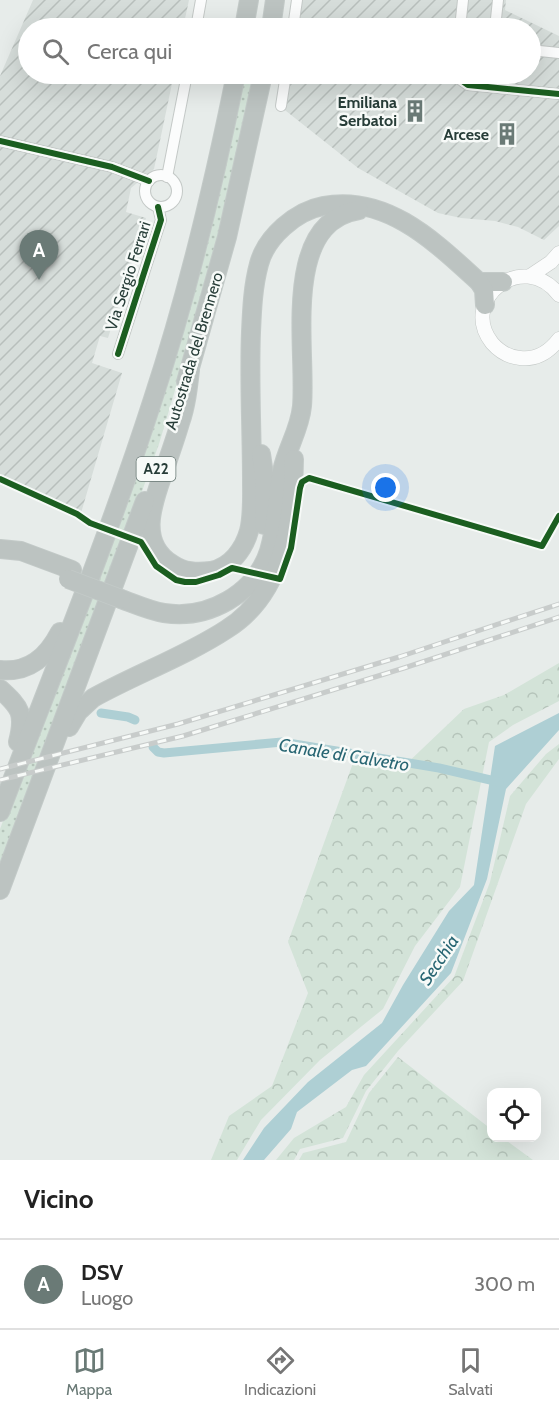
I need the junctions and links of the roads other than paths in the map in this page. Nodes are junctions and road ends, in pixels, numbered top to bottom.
1 (201, 0) edge
2 (249, 0) edge
3 (275, 0) edge
4 (297, 0) edge
5 (463, 0) edge
6 (498, 0) edge
7 (198, 18) edge
8 (246, 18) edge
9 (272, 18) edge
10 (294, 18) edge
11 (461, 18) edge
12 (496, 18) edge
13 (541, 51) edge
14 (559, 53) edge
15 (185, 84) edge
16 (234, 84) edge
17 (261, 84) edge
18 (284, 84) edge
19 (467, 84) edge
20 (559, 94) edge
21 (280, 106) dead end
22 (0, 141) edge
23 (167, 177) junction
24 (149, 181) junction
25 (158, 207) junction
26 (382, 210) junction
27 (559, 253) edge
28 (530, 276) junction
29 (479, 282) junction
30 (503, 282) junction
31 (559, 295) edge
32 (485, 305) junction
33 (559, 339) edge
34 (118, 354) dead end
35 (190, 370) junction
36 (250, 403) junction
37 (295, 437) junction
38 (116, 505) junction
39 (0, 549) edge
40 (0, 560) edge
41 (70, 574) junction
42 (123, 594) junction
43 (0, 670) edge
44 (0, 689) edge
45 (0, 789) edge
46 (0, 812) edge
47 (15, 853) junction
48 (0, 890) edge

1 - 7 street
2 - 8 highway
3 - 9 highway
4 - 10 street
5 - 11 street
6 - 12 street
13 - 14 street
15 - 23 street
16 - 38 highway, Autostrada del Brennero / A22
17 - 35 highway, Autostrada del Brennero / A22
18 - 21 street
19 - 20 street
22 - 24 street
23 - 24 street
23 - 25 street
24 - 25 street
25 - 34 street, Via Sergio Ferrari
26 - 29 highway
26 - 36 highway
26 - 37 highway
27 - 28 main road
28 - 30 main road
28 - 31 main road
29 - 30 highway
29 - 32 highway
30 - 32 main road
32 - 33 main road
35 - 36 highway
35 - 47 highway, Autostrada del Brennero / A22
36 - 42 highway
37 - 42 highway
37 - 47 highway
38 - 43 highway
38 - 46 highway, Autostrada del Brennero / A22
39 - 41 highway
40 - 41 highway
41 - 42 highway, bridge
44 - 45 highway
47 - 48 highway, Autostrada del Brennero / A22

